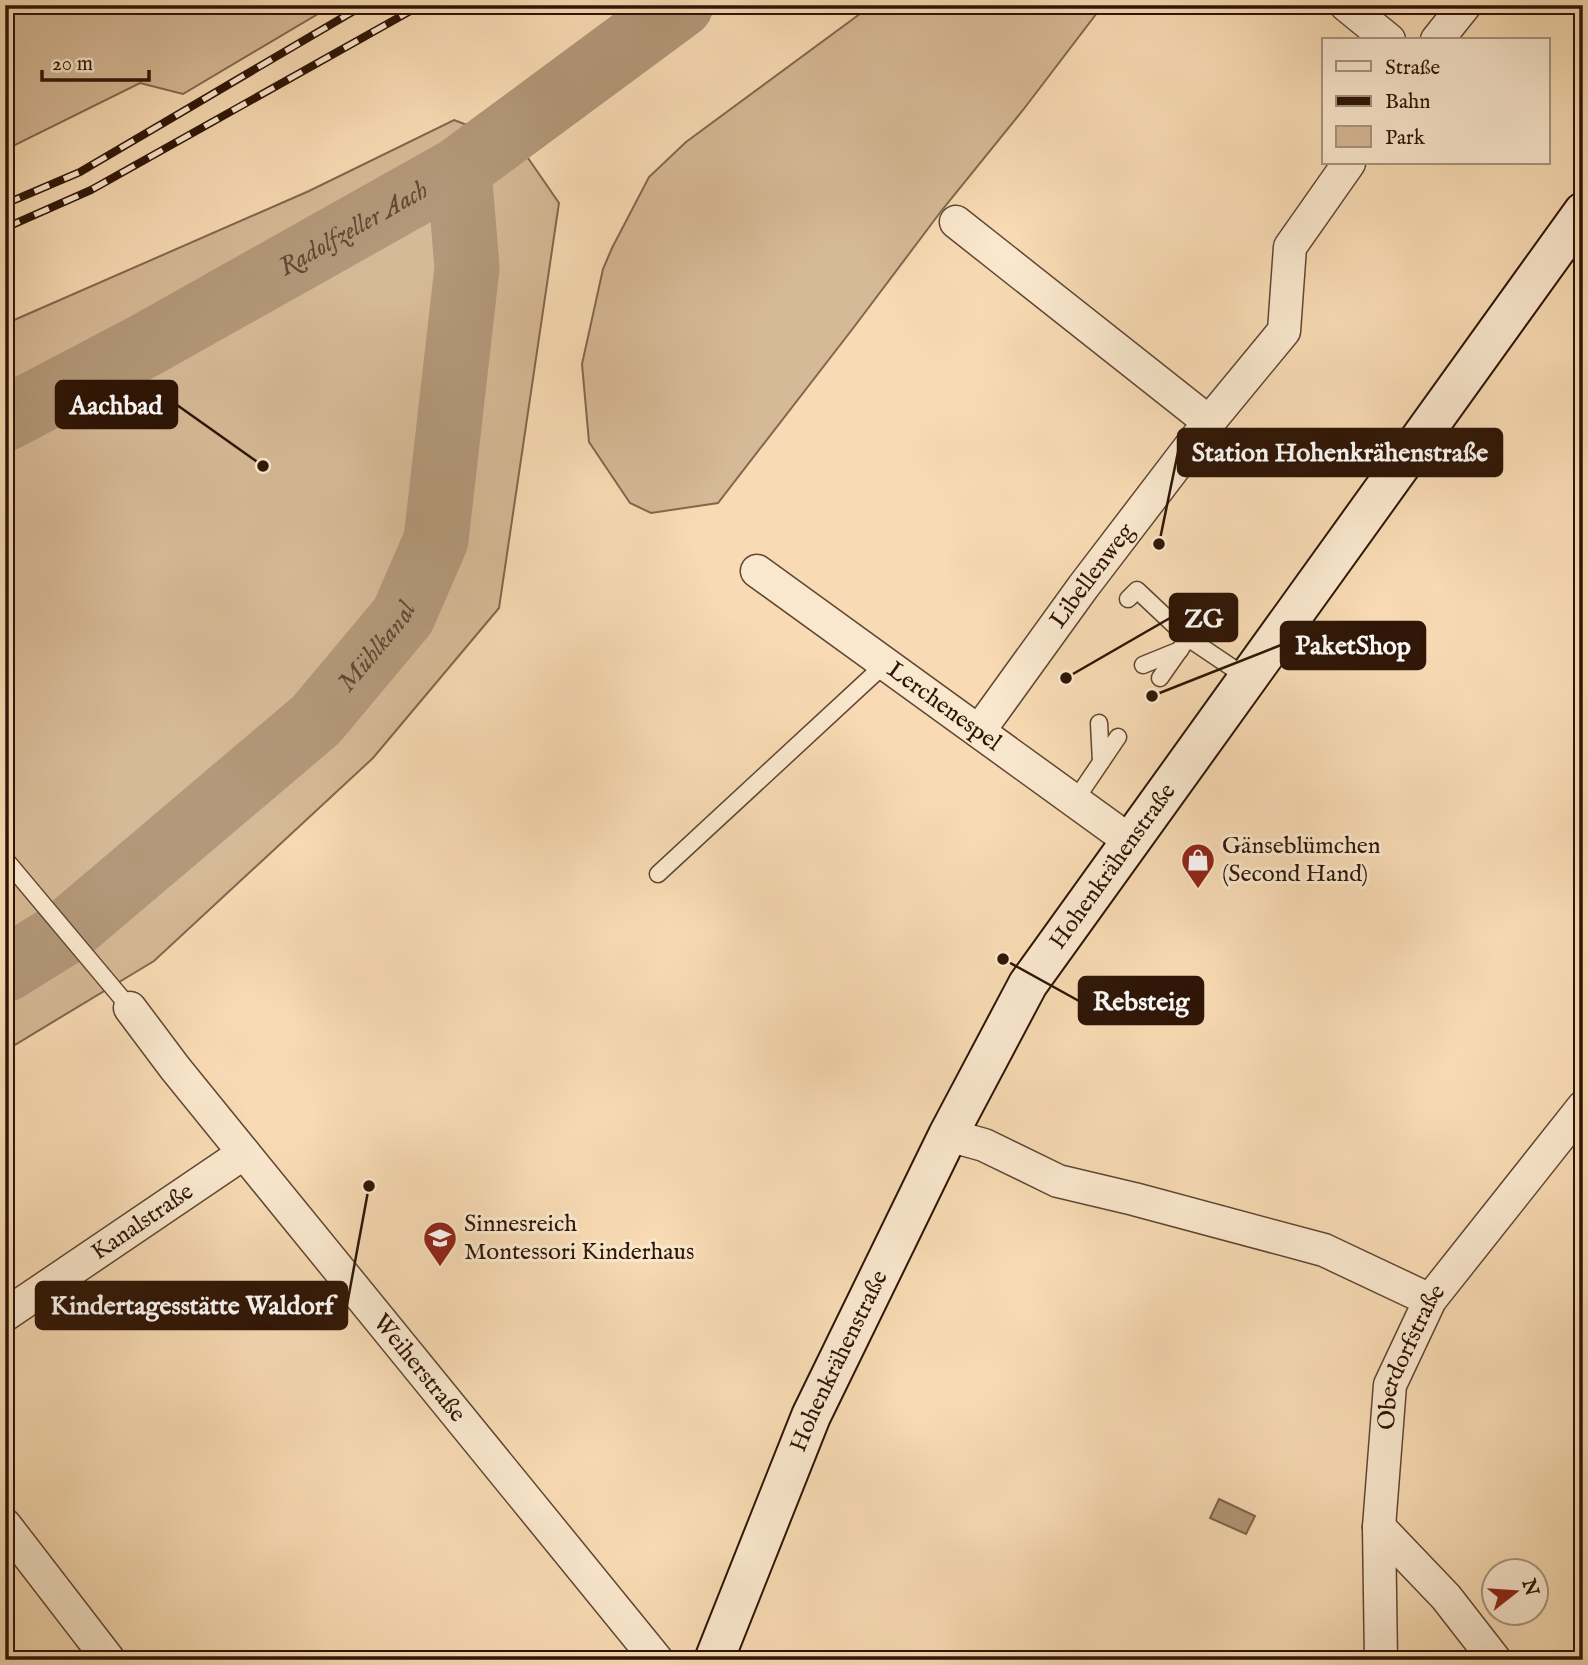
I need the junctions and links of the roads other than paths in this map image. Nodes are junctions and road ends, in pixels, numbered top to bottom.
1 (1346, 5) edge
2 (1465, 5) edge
3 (1387, 38) edge
4 (1439, 38) edge
5 (1348, 164) edge
6 (1583, 212) edge
7 (956, 222) dead end
8 (1209, 422) junction
9 (757, 571) dead end
10 (1128, 599) dead end
11 (1184, 644) junction
12 (885, 664) junction
13 (1143, 665) dead end
14 (1160, 678) dead end
15 (1248, 679) junction
16 (1099, 723) dead end
17 (979, 731) junction
18 (1118, 737) dead end
19 (1101, 762) junction
20 (1074, 802) junction
21 (1130, 841) junction
22 (5, 859) edge
23 (658, 874) dead end
24 (130, 1008) joint
25 (1583, 1107) edge
26 (948, 1135) junction
27 (244, 1153) junction
28 (1430, 1300) junction
29 (5, 1315) edge
30 (5, 1525) edge
31 (1380, 1527) junction
32 (109, 1660) edge
33 (657, 1660) edge
34 (714, 1660) edge
35 (1381, 1660) edge
36 (1495, 1660) edge

1 - 3 street
2 - 4 street
5 - 8 street, Libellenweg
6 - 15 main road, Hohenkrähenstraße
7 - 8 street
8 - 17 street, Libellenweg
9 - 12 street, Lerchenespel
10 - 11 lane
11 - 13 lane
11 - 14 lane
11 - 15 lane
12 - 17 street, Lerchenespel
12 - 23 lane
15 - 21 main road, Hohenkrähenstraße
16 - 19 lane
17 - 20 street, Lerchenespel
18 - 19 lane
19 - 20 lane
20 - 21 street, Lerchenespel
21 - 26 main road, Hohenkrähenstraße
22 - 24 lane
24 - 27 street, Weiherstraße
25 - 28 street, Oberdorfstraße
26 - 28 street
26 - 34 main road, Hohenkrähenstraße
27 - 29 street, Kanalstraße
27 - 33 street, Weiherstraße
28 - 31 street, Oberdorfstraße
30 - 32 street
31 - 35 street, Oberdorfstraße
31 - 36 street

